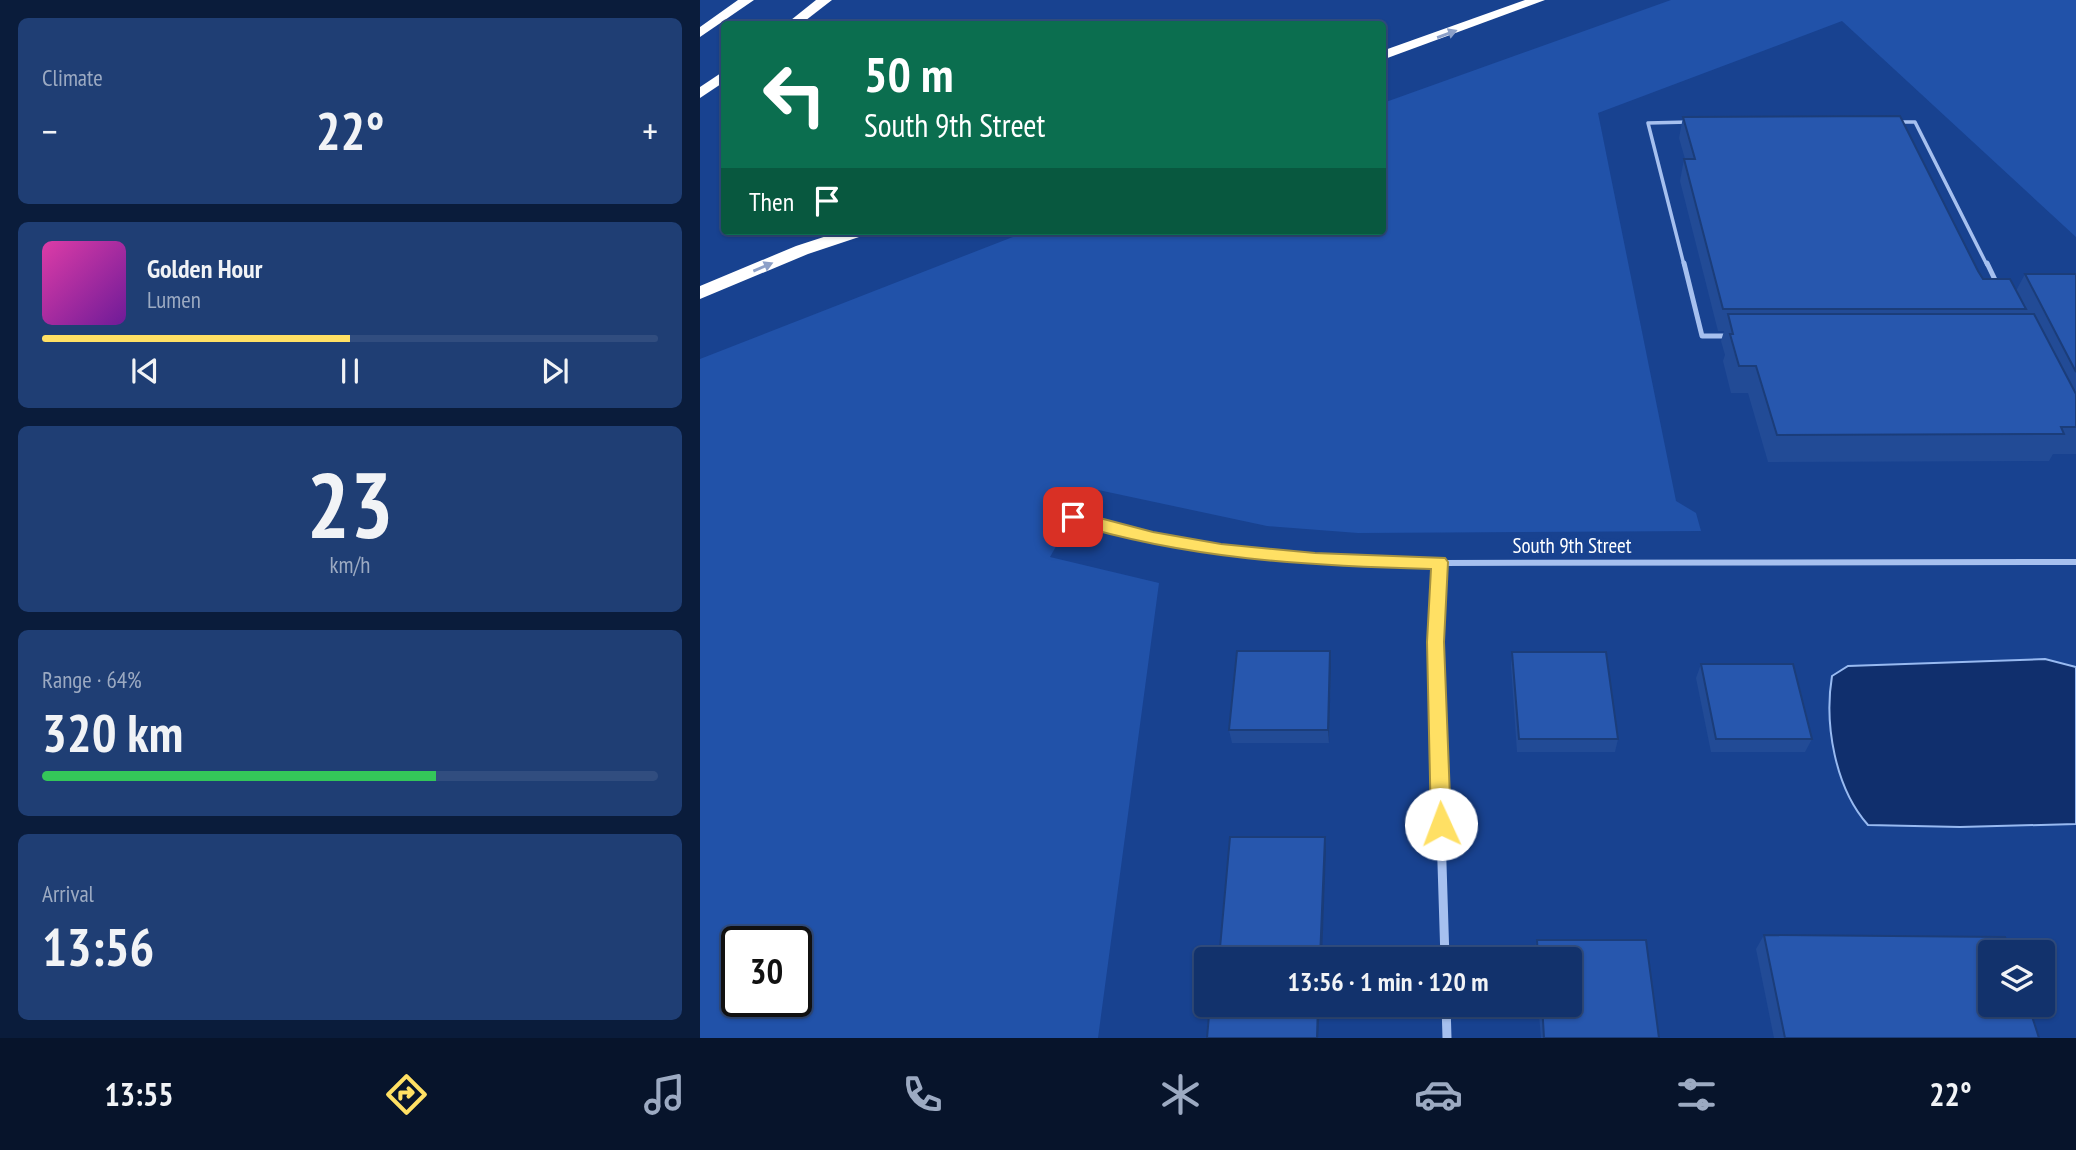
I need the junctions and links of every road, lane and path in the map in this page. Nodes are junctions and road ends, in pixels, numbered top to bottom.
1 (747, 0) edge
2 (825, 0) edge
3 (1538, 0) edge
4 (797, 21) edge
5 (700, 33) edge
6 (1386, 55) edge
7 (721, 77) edge
8 (700, 94) edge
9 (1701, 122) edge
10 (1888, 122) edge
11 (847, 235) edge
12 (1997, 283) junction
13 (2010, 283) edge
14 (700, 293) edge
15 (2002, 294) edge
16 (1744, 335) edge
17 (1073, 517) dead end
18 (1440, 562) junction
19 (2076, 562) edge
20 (1445, 947) edge
21 (1446, 1017) edge
22 (1447, 1038) edge

1 - 5 highway
2 - 4 highway
6 -> 3 highway
7 - 8 highway
9 - 16 lane
10 - 12 lane
14 -> 11 highway
12 - 13 lane
12 - 15 lane
17 - 18 street, South 9th Street
18 - 19 street, South 9th Street
18 - 20 street
21 - 22 street

